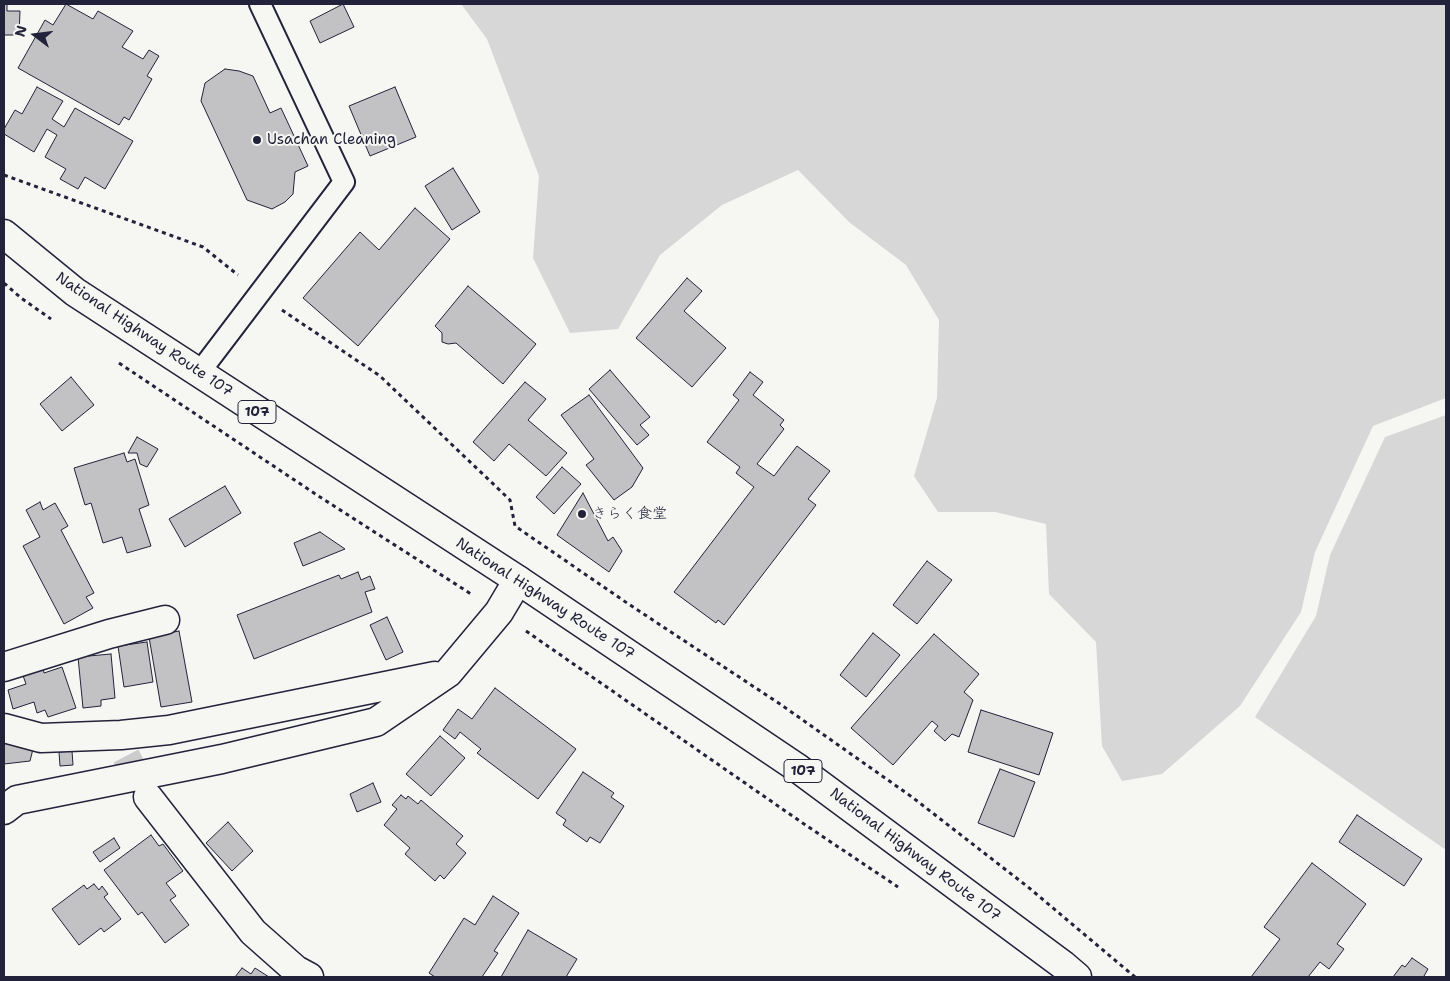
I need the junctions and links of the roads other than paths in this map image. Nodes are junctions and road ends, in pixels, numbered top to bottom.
1 (260, 4) edge
2 (4, 234) edge
3 (199, 374) junction
4 (518, 580) junction
5 (165, 620) dead end
6 (4, 667) edge
7 (448, 673) junction
8 (4, 728) edge
9 (148, 797) tunnel mouth
10 (4, 810) edge
11 (309, 977) edge
12 (1077, 977) edge

1 - 3 lane
2 - 3 main road, National Highway Route 107 / 107
3 - 4 main road, National Highway Route 107 / 107
4 - 7 main road
4 - 12 main road, National Highway Route 107 / 107
5 - 6 main road
7 - 8 main road
7 - 10 main road
9 - 11 main road

